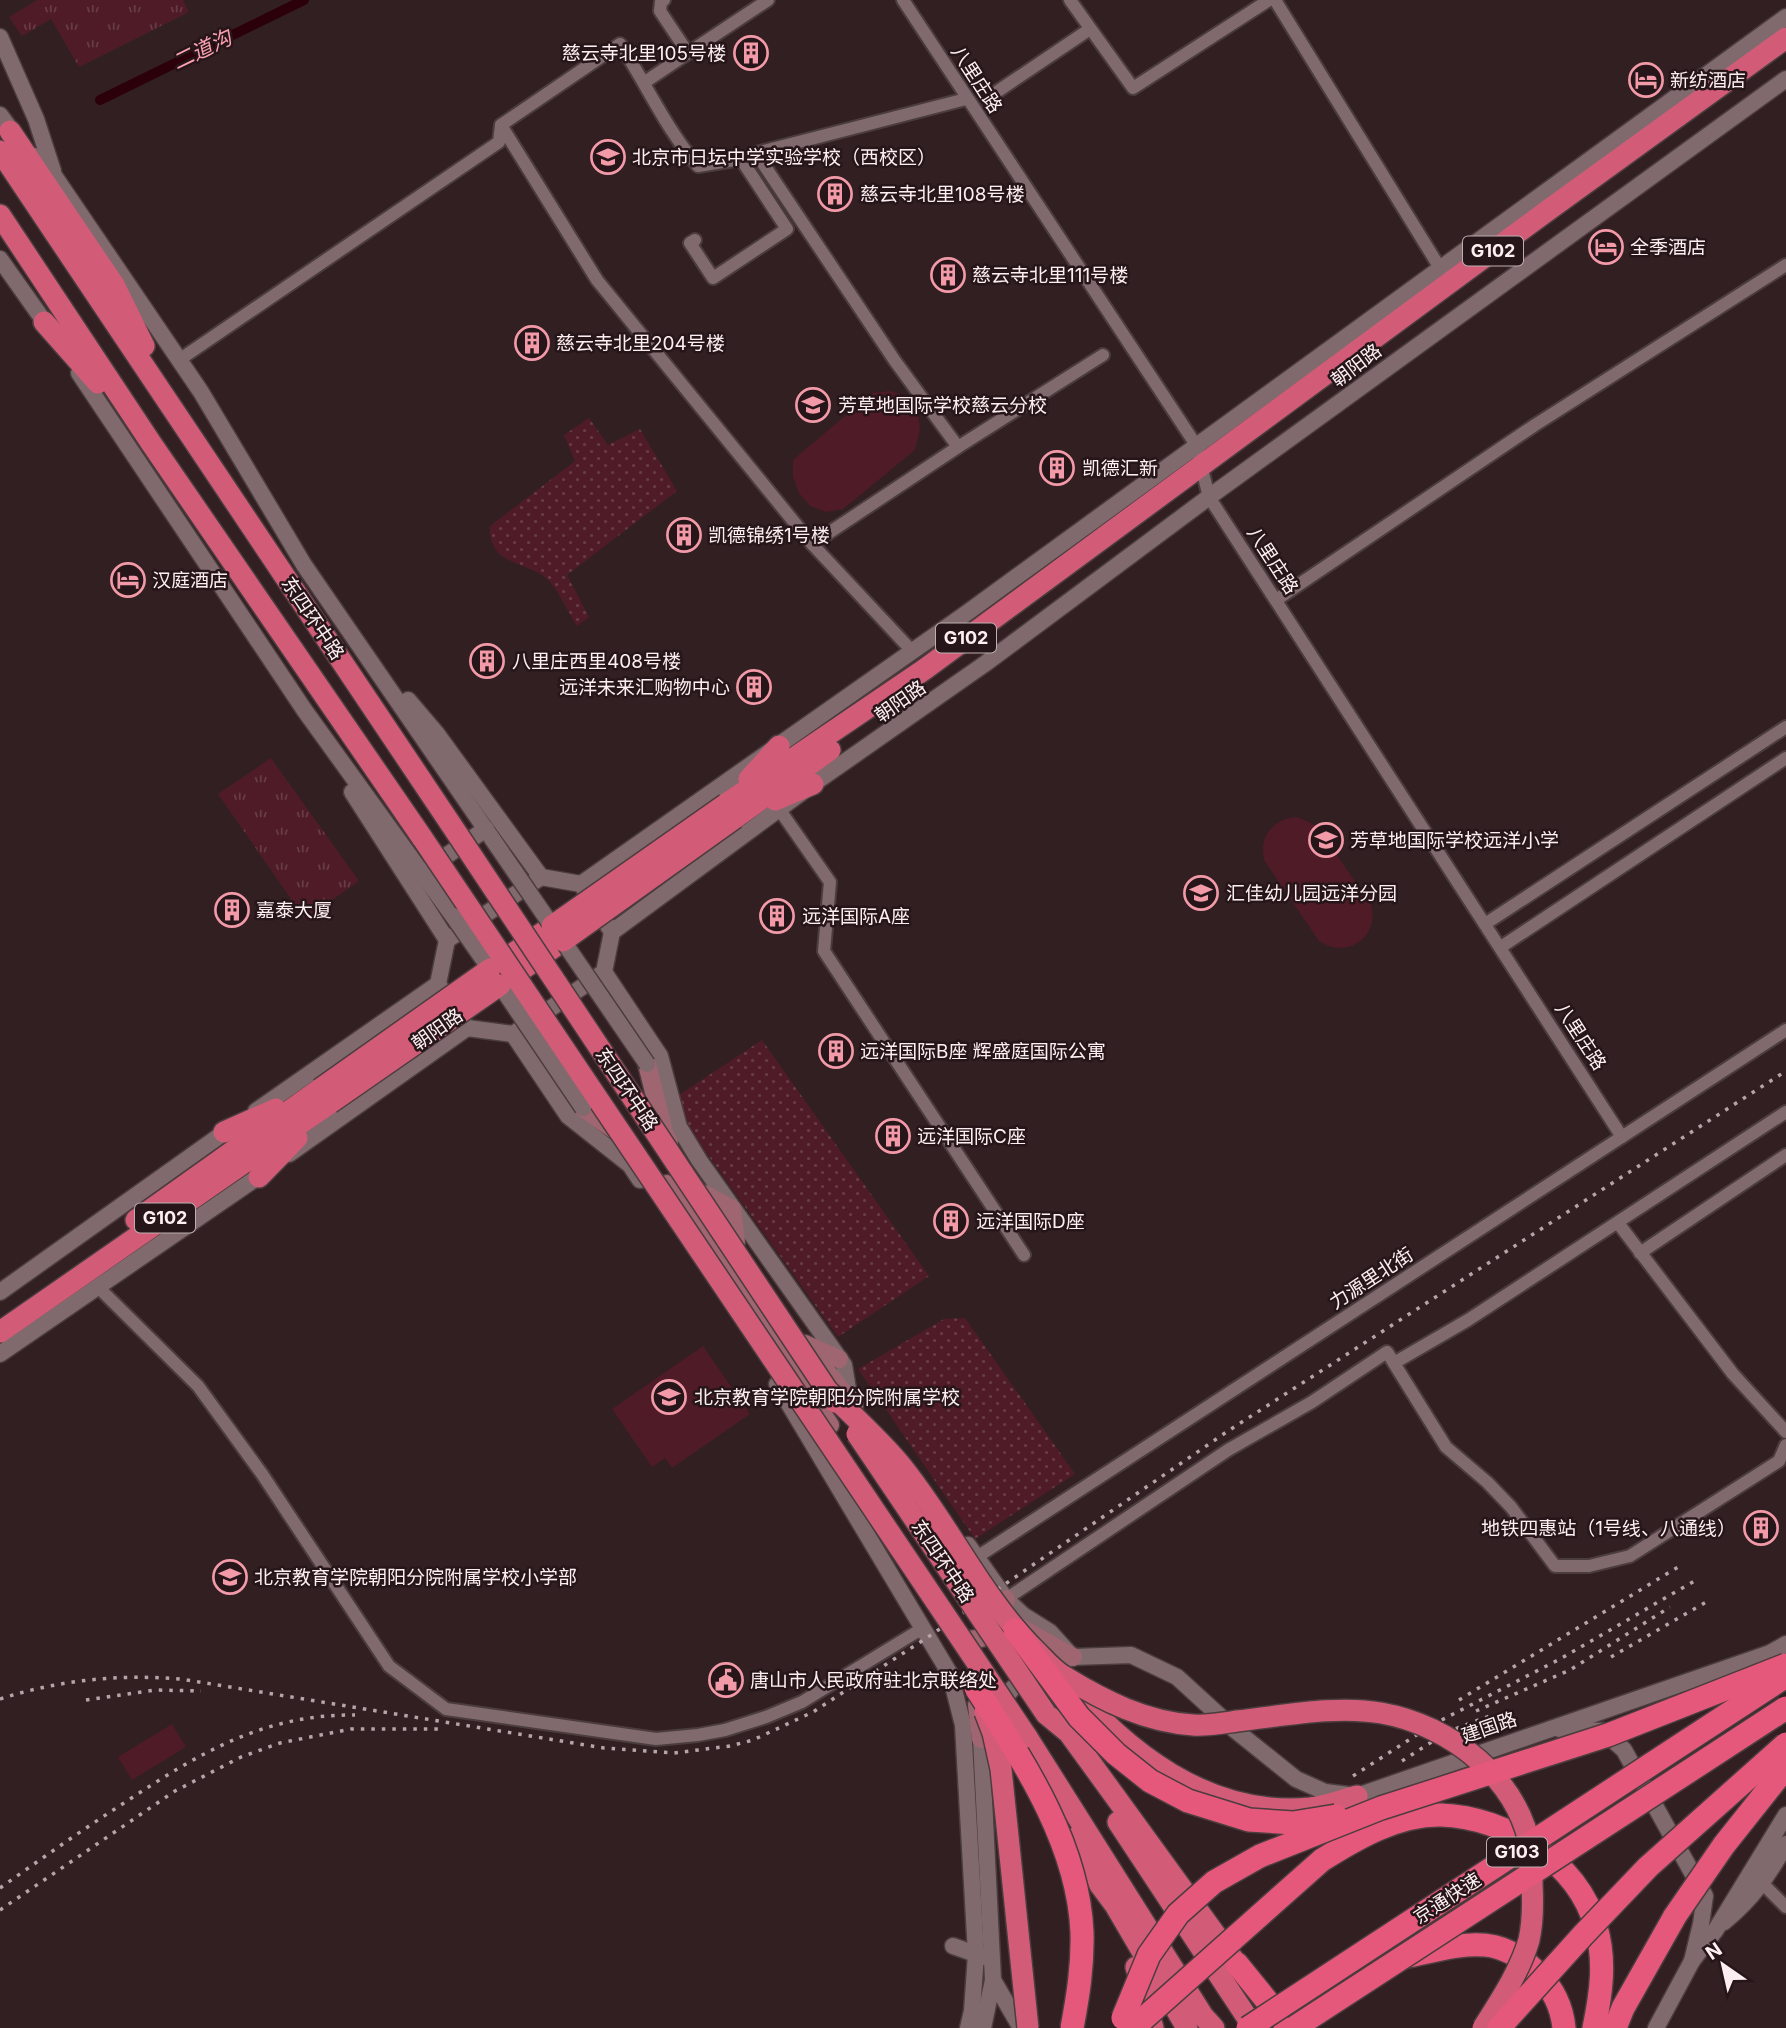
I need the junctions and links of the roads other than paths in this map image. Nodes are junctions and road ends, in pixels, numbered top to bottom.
1 (664, 0) edge
2 (768, 0) edge
3 (903, 0) edge
4 (1070, 0) edge
5 (1272, 0) edge
6 (1786, 17) edge
7 (1090, 29) junction
8 (0, 37) edge
9 (1786, 38) edge
10 (1786, 52) edge
11 (688, 53) junction
12 (1786, 79) edge
13 (645, 82) junction
14 (998, 91) dead end
15 (966, 99) junction
16 (5, 123) edge
17 (501, 125) junction
18 (0, 151) edge
19 (756, 153) junction
20 (741, 159) junction
21 (55, 177) junction
22 (0, 215) edge
23 (695, 240) dead end
24 (1, 263) edge
25 (1786, 265) edge
26 (1440, 268) junction
27 (44, 322) junction
28 (1103, 355) dead end
29 (179, 360) junction
30 (180, 421) junction
31 (151, 443) junction
32 (958, 447) junction
33 (1203, 471) junction
34 (812, 544) junction
35 (1276, 600) junction
36 (344, 623) junction
37 (913, 652) junction
38 (305, 711) junction
39 (1786, 727) edge
40 (779, 746) junction
41 (1786, 758) edge
42 (813, 784) junction
43 (779, 808) junction
44 (730, 811) junction
45 (486, 829) junction
46 (423, 872) junction
47 (541, 877) junction
48 (580, 884) junction
49 (1485, 925) junction
50 (612, 932) junction
51 (557, 933) junction
52 (447, 940) junction
53 (1501, 947) junction
54 (604, 972) junction
55 (495, 977) junction
56 (438, 984) junction
57 (467, 1028) junction
58 (1786, 1030) edge
59 (513, 1034) junction
60 (647, 1064) joint
61 (325, 1096) junction
62 (583, 1108) joint
63 (1786, 1112) edge
64 (224, 1132) junction
65 (1622, 1137) junction
66 (1786, 1155) edge
67 (259, 1177) junction
68 (704, 1194) junction
69 (732, 1209) junction
70 (1618, 1223) junction
71 (736, 1241) junction
72 (1640, 1253) junction
73 (1024, 1255) dead end
74 (97, 1286) junction
75 (0, 1292) edge
76 (0, 1317) edge
77 (0, 1332) edge
78 (805, 1344) junction
79 (0, 1354) edge
80 (839, 1359) junction
81 (1394, 1363) junction
82 (829, 1392) junction
83 (850, 1401) junction
84 (806, 1409) junction
85 (1786, 1432) edge
86 (1786, 1445) edge
87 (919, 1501) junction
88 (933, 1520) junction
89 (905, 1539) junction
90 (977, 1558) junction
91 (1006, 1599) junction
92 (1009, 1623) junction
93 (923, 1628) junction
94 (969, 1640) junction
95 (1786, 1644) edge
96 (1073, 1657) junction
97 (1778, 1659) edge
98 (1061, 1675) junction
99 (1786, 1676) edge
100 (976, 1688) junction
101 (1786, 1708) edge
102 (1046, 1714) junction
103 (1534, 1733) junction
104 (981, 1739) junction
105 (1786, 1744) edge
106 (1786, 1767) edge
107 (1047, 1768) junction
108 (1357, 1796) junction
109 (1381, 1808) junction
110 (1786, 1815) edge
111 (1786, 1844) edge
112 (1763, 1884) junction
113 (1115, 1905) junction
114 (1786, 1906) edge
115 (1714, 1931) junction
116 (953, 1946) dead end
117 (984, 1957) junction
118 (1401, 1958) junction
119 (1692, 1961) junction
120 (1237, 1964) junction
121 (993, 1980) junction
122 (1623, 2021) edge
123 (1125, 2026) edge
124 (968, 2028) edge
125 (983, 2028) edge
126 (1021, 2028) edge
127 (1028, 2028) edge
128 (1072, 2028) edge
129 (1153, 2028) edge
130 (1187, 2028) edge
131 (1214, 2028) edge
132 (1248, 2028) edge
133 (1254, 2028) edge
134 (1278, 2028) edge
135 (1292, 2028) edge
136 (1483, 2028) edge
137 (1499, 2028) edge
138 (1564, 2028) edge
139 (1594, 2028) edge
140 (1656, 2028) edge

1 - 11 street
2 - 11 street
3 - 15 street, 八里庄路
4 - 7 street
5 - 7 street
5 - 26 street
6 - 26 street, 朝阳路
7 - 14 street
8 - 21 street
9 - 33 highway, 朝阳路 / G102
10 - 33 highway, 朝阳路 / G102
11 - 13 street
12 - 33 street, 朝阳路
13 - 17 street
13 - 20 street
15 - 19 street
15 - 33 street, 八里庄路
16 - 21 street, 东四环中路
16 - 30 highway
17 - 29 street
17 - 34 street
18 - 30 highway, 东四环中路
19 - 20 street
19 - 32 street
20 - 23 street
21 - 29 street, 东四环中路
22 - 31 highway, 东四环中路
24 - 27 street, 东四环中路
25 - 35 street
26 - 33 street, 朝阳路
27 - 31 highway
27 - 38 street, 东四环中路
28 - 32 street
29 - 36 street, 东四环中路
30 - 82 highway, 东四环中路, bridge
31 - 84 highway, 东四环中路, bridge
32 - 34 street
33 - 35 street, 八里庄路
33 - 37 street, 朝阳路
33 - 42 street, 朝阳路
33 - 44 highway, 朝阳路 / G102
34 - 37 street
35 - 49 street, 八里庄路
36 - 45 street, 东四环中路
36 - 47 street, 东四环中路
37 - 40 street, 朝阳路
38 - 46 street, 东四环中路
38 - 52 street, 东四环中路
39 - 49 street
40 - 44 highway
40 - 48 street, 朝阳路
41 - 53 street
42 - 43 street, 朝阳路
42 - 44 highway
43 - 50 street, 朝阳路
43 - 73 street
44 - 51 highway, 朝阳路 / G102, bridge
45 - 46 street
45 - 51 street, 东四环中路, bridge
46 - 55 street, 东四环中路, bridge
47 - 48 street
47 - 52 street
48 - 50 street
49 - 53 street, 八里庄路
50 - 54 street
51 - 55 highway, 朝阳路 / G102, bridge
51 - 60 street, 东四环中路, bridge
52 - 56 street
53 - 65 street, 八里庄路
54 - 59 street
54 - 69 street, 东四环中路
55 - 61 highway, 朝阳路 / G102, bridge
55 - 62 street, 东四环中路, bridge
56 - 57 street
56 - 64 street, 朝阳路
57 - 59 street
57 - 67 street, 朝阳路
58 - 65 street, 力源里北街
59 - 93 street
60 - 68 main road, 东四环中路
61 - 64 highway
61 - 67 highway
61 - 76 highway, 朝阳路 / G102
61 - 77 highway, 朝阳路 / G102
62 - 89 main road, 东四环中路
63 - 70 street
64 - 75 street, 朝阳路
65 - 90 street, 力源里北街
66 - 72 street
67 - 74 street, 朝阳路
68 - 69 main road
68 - 71 main road, 东四环中路
69 - 71 main road
69 - 80 street, 东四环中路
70 - 72 street
70 - 81 street
71 - 78 main road, 东四环中路
72 - 85 street
74 - 79 street, 朝阳路
74 - 93 street
78 - 80 main road
78 - 83 main road, 东四环中路
80 - 83 street, 东四环中路
81 - 86 street
81 - 91 street
82 - 92 highway, bridge
82 - 102 highway, 东四环中路, bridge
83 - 87 main road, 东四环中路
84 - 100 highway, bridge
84 - 107 highway, 东四环中路, bridge
87 - 88 main road, 东四环中路
87 - 90 street, 东四环中路
88 - 89 main road
88 - 92 main road, 东四环中路
89 - 94 main road, 东四环中路
90 - 91 street, 东四环中路
91 - 92 main road
91 - 96 street, 东四环中路
92 - 94 main road
92 - 96 main road, 东四环中路
92 - 98 highway, bridge
92 - 109 highway, bridge
93 - 117 street
94 - 104 main road, 东四环中路
95 - 97 street, 建国路
96 - 104 street
96 - 108 street, 建国路
97 - 103 street, 建国路
97 - 109 highway, bridge
98 - 108 highway
98 - 136 highway, bridge
99 - 132 highway, 京通快速 / G103, bridge
100 - 127 highway, bridge
100 - 128 highway, bridge
101 - 118 highway, 京通快速 / G103, bridge
102 - 120 highway
102 - 133 highway, 东四环中路
103 - 108 street, 建国路
103 - 119 street
104 - 117 street
105 - 137 highway, bridge
106 - 122 highway, bridge
107 - 113 highway
107 - 131 highway, 东四环中路
109 - 123 highway, bridge
110 - 115 street
111 - 112 street
112 - 114 street
112 - 115 street
113 - 129 highway
113 - 130 highway
115 - 119 street
116 - 117 street
117 - 121 street
117 - 124 street
118 - 135 highway, 京通快速 / G103, bridge
118 - 138 highway
119 - 140 street
120 - 134 highway
120 - 135 highway
121 - 125 street
121 - 126 street
123 - 139 highway, bridge

